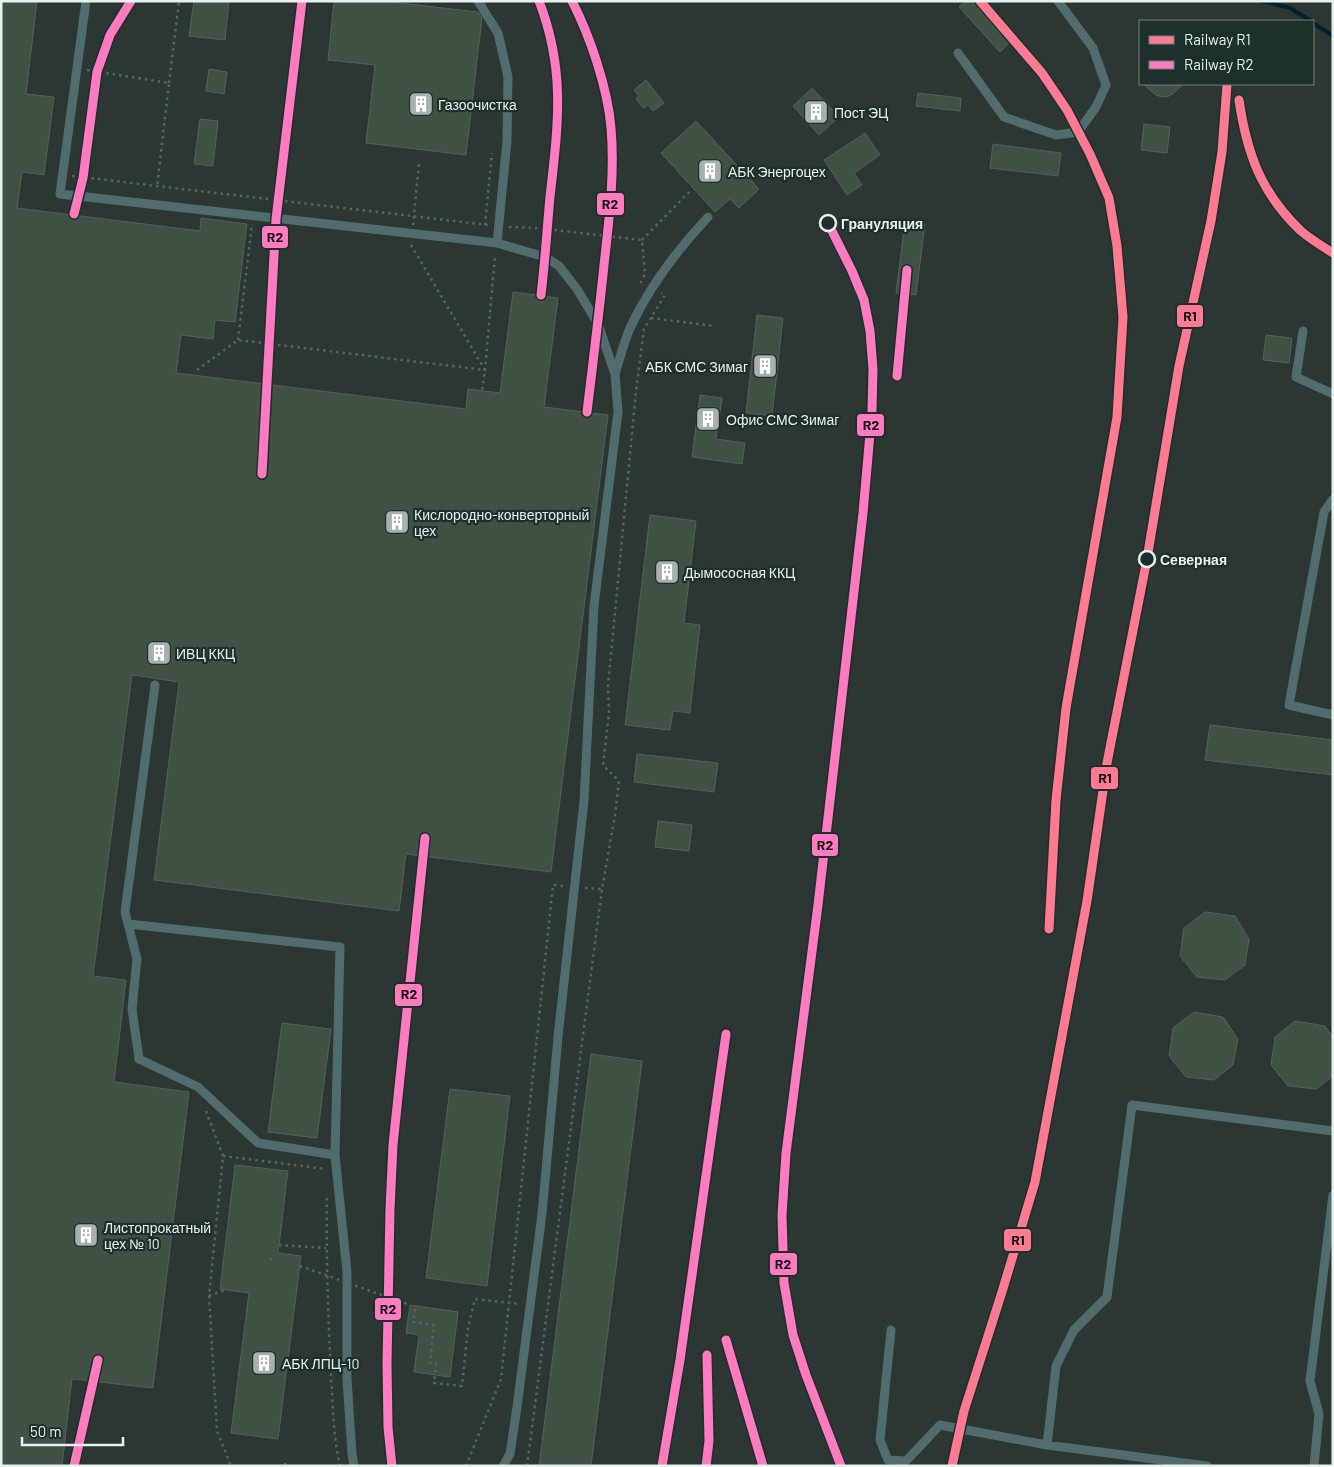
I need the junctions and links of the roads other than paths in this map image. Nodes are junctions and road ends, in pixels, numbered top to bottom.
1 (86, 1) edge
2 (478, 1) edge
3 (1058, 1) edge
4 (958, 53) dead end
5 (708, 217) dead end
6 (496, 243) junction
7 (1303, 330) dead end
8 (615, 374) junction
9 (1333, 394) edge
10 (1333, 499) edge
11 (155, 686) dead end
12 (1333, 715) edge
13 (128, 924) junction
14 (1333, 1131) edge
15 (335, 1155) junction
16 (1333, 1195) edge
17 (891, 1330) dead end
18 (1048, 1445) junction
19 (354, 1466) edge
20 (503, 1466) edge
21 (1207, 1466) edge
22 (1314, 1466) edge

1 - 6 lane
2 - 6 lane
3 - 4 lane
5 - 8 lane
6 - 8 lane
7 - 9 lane
8 - 20 lane
10 - 12 lane
11 - 13 lane
13 - 15 lane
13 - 15 lane
14 - 18 lane
15 - 19 lane
16 - 22 lane
17 - 18 lane
18 - 21 lane

